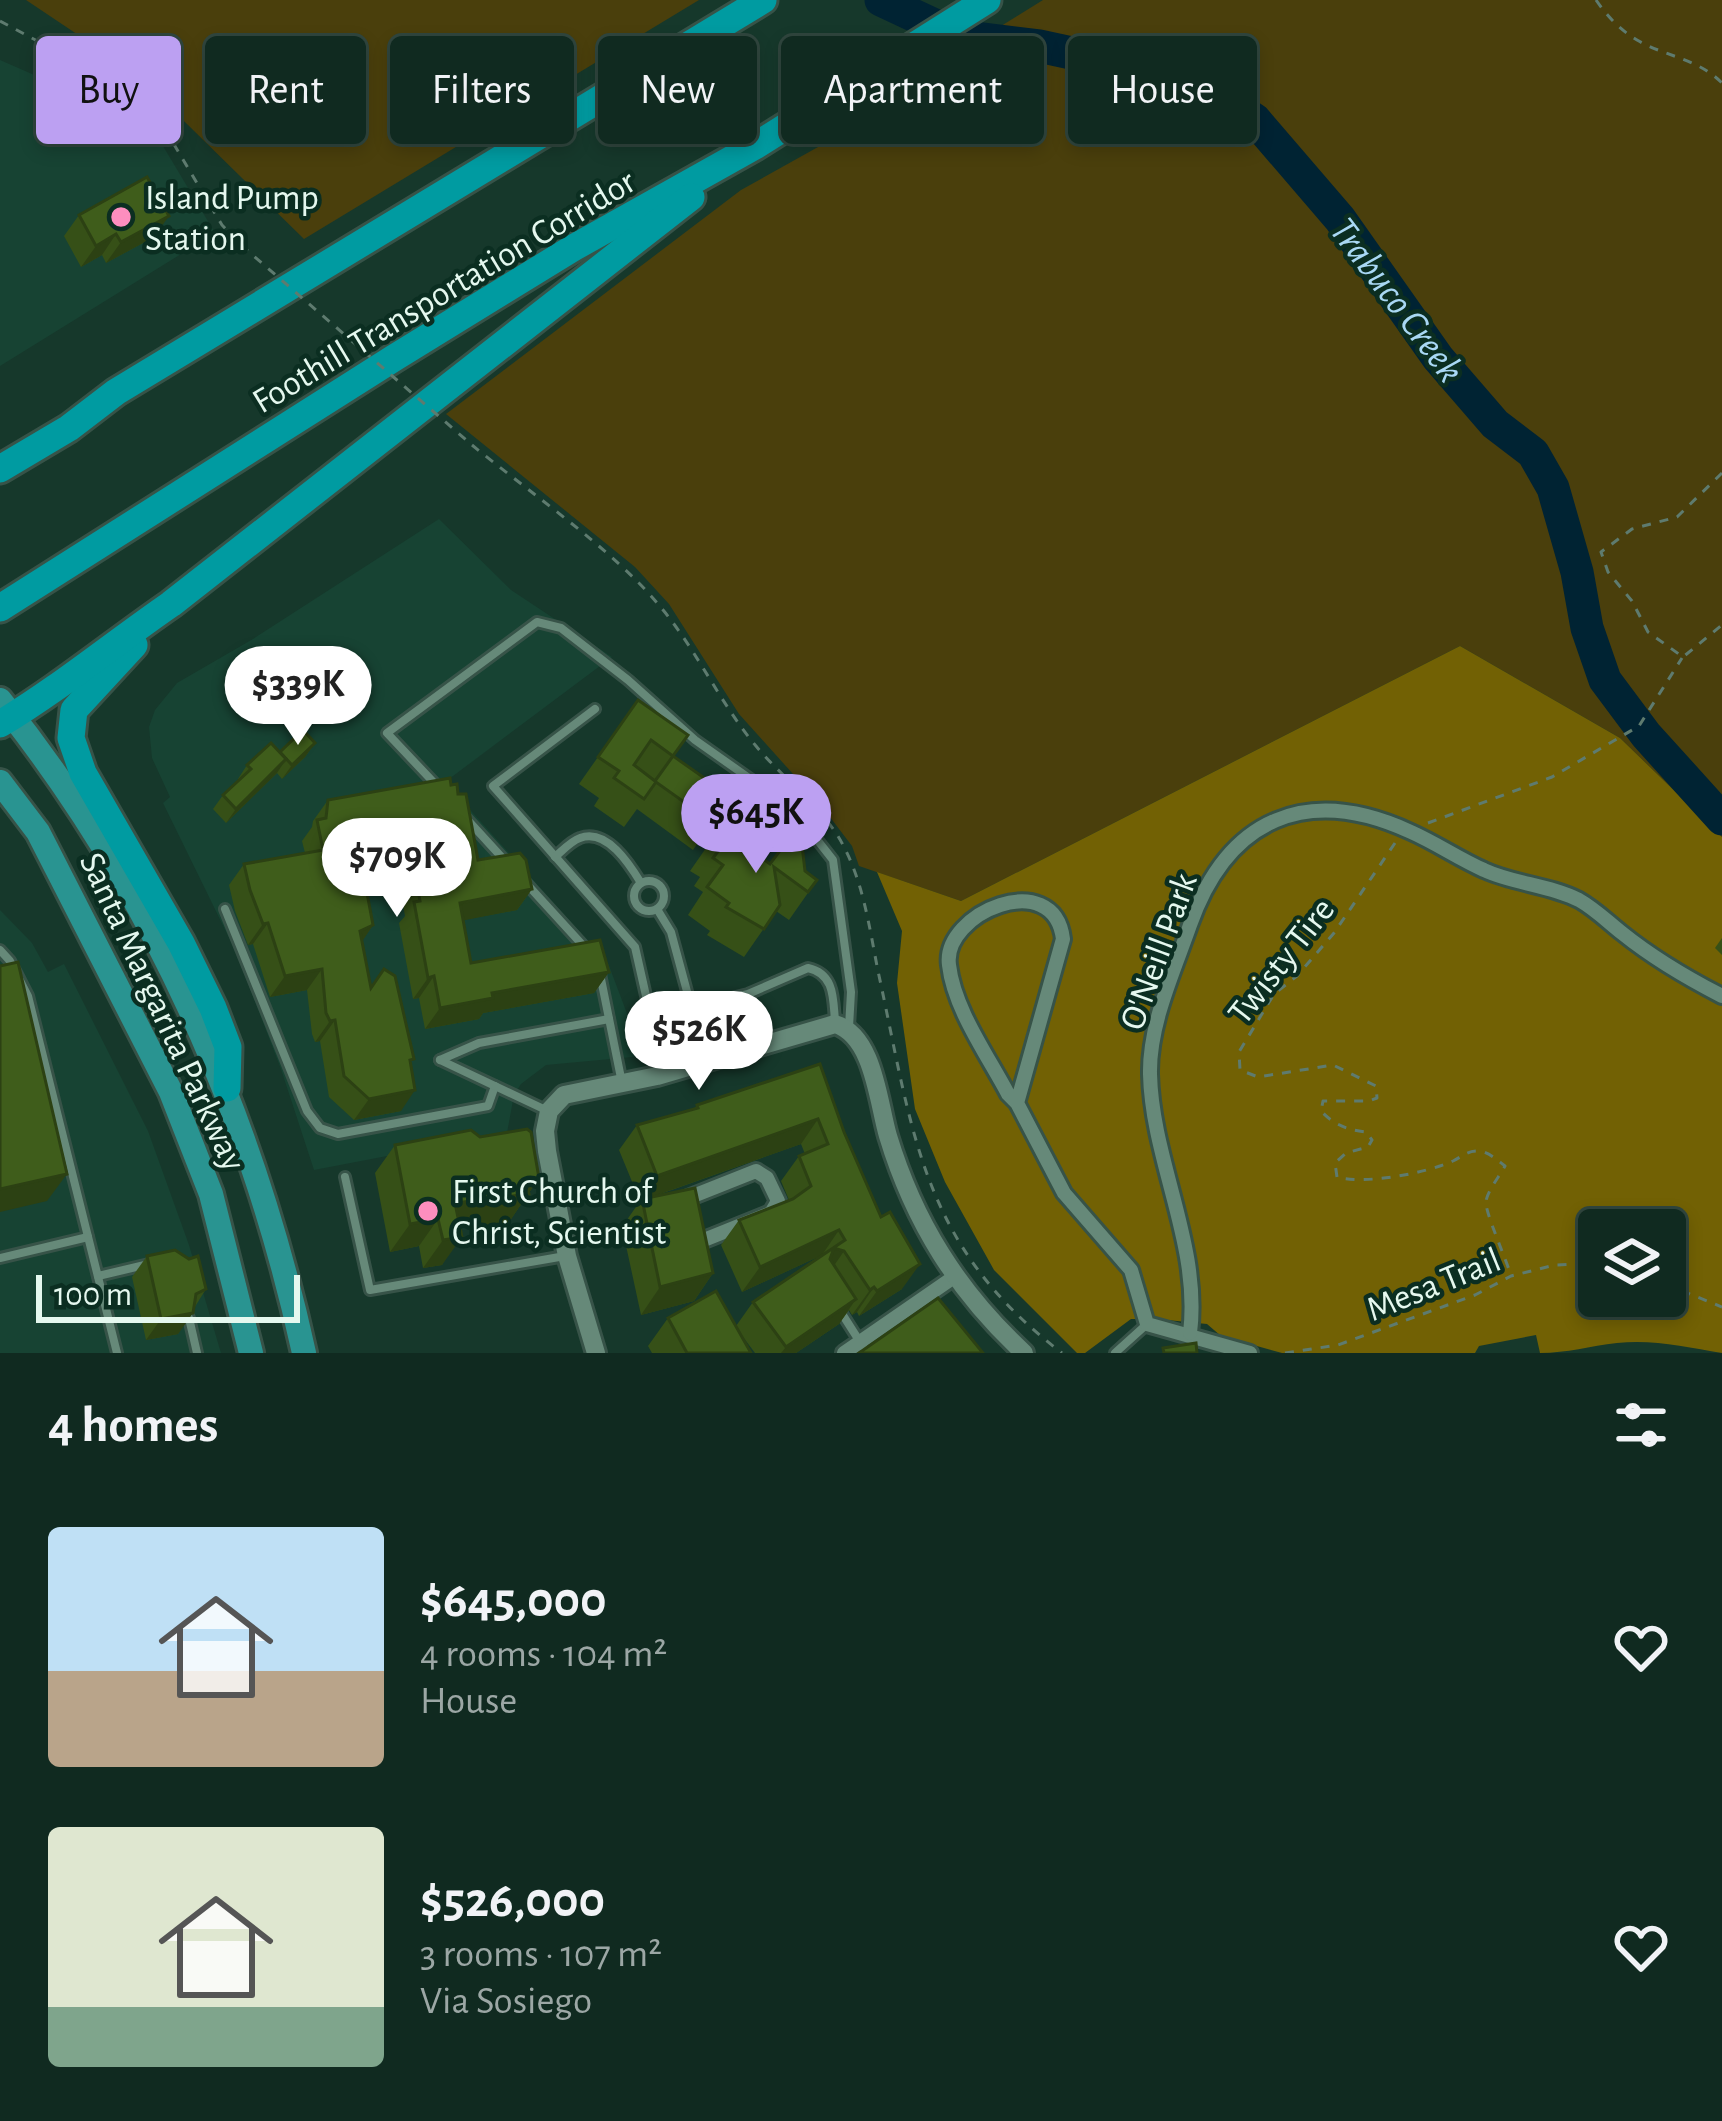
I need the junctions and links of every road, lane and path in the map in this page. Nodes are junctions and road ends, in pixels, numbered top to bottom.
1 (763, 0) edge
2 (987, 0) edge
3 (1596, 0) edge
4 (0, 21) edge
5 (1722, 83) edge
6 (755, 146) junction
7 (116, 392) junction
8 (0, 451) edge
9 (0, 469) edge
10 (1722, 472) edge
11 (171, 604) junction
12 (0, 608) edge
13 (1722, 626) edge
14 (1683, 657) junction
15 (595, 709) dead end
16 (4, 711) edge
17 (0, 782) edge
18 (1408, 831) junction
19 (555, 857) junction
20 (641, 883) junction
21 (225, 909) dead end
22 (657, 909) junction
23 (0, 950) edge
24 (1722, 996) edge
25 (690, 1009) junction
26 (609, 1019) junction
27 (835, 1027) junction
28 (706, 1063) junction
29 (622, 1084) junction
30 (495, 1086) junction
31 (226, 1088) junction
32 (1017, 1102) junction
33 (549, 1111) junction
34 (345, 1177) dead end
35 (88, 1237) junction
36 (694, 1244) junction
37 (567, 1256) junction
38 (0, 1258) edge
39 (158, 1262) edge
40 (1578, 1264) edge
41 (699, 1265) edge
42 (98, 1276) junction
43 (1511, 1276) junction
44 (954, 1277) junction
45 (1686, 1292) edge
46 (830, 1295) edge
47 (1722, 1307) edge
48 (188, 1318) edge
49 (1147, 1324) junction
50 (1190, 1334) junction
51 (864, 1348) edge
52 (117, 1353) edge
53 (197, 1353) edge
54 (251, 1353) edge
55 (304, 1353) edge
56 (596, 1353) edge
57 (844, 1353) edge
58 (1024, 1353) edge
59 (1062, 1353) edge
60 (1114, 1353) edge
61 (1250, 1353) edge
62 (1285, 1353) edge

1 - 7 highway
2 - 6 highway, Foothill Transportation Corridor
3 - 5 path
4 - 59 path, bridge
6 - 11 highway
6 - 12 highway, Foothill Transportation Corridor
7 - 8 highway
7 - 9 highway
10 - 14 path
11 - 16 highway
11 - 31 highway
13 - 14 path
14 - 18 path
15 - 19 lane
16 - 31 main road, Santa Margarita Parkway
17 - 54 main road, Santa Margarita Parkway
18 - 24 street, O'Neill Park
18 - 43 path, Twisty Tire
18 - 50 street, O'Neill Park
19 - 20 lane
19 - 25 lane
20 - 22 lane
20 - 22 lane
21 - 30 lane
22 - 25 lane
23 - 35 lane
25 - 27 lane
25 - 28 lane
26 - 27 lane
26 - 29 lane
26 - 30 lane
27 - 28 street
27 - 44 street
28 - 29 street
29 - 33 street
30 - 33 lane
31 - 55 main road, Santa Margarita Parkway
32 - 32 street
32 - 49 street
33 - 37 street
34 - 37 lane
35 - 38 lane
35 - 42 lane
36 - 36 street
36 - 41 street
37 - 56 street
39 - 42 lane
40 - 43 path, Mesa Trail
42 - 52 lane
43 - 62 path, Mesa Trail
44 - 51 street
44 - 58 street
45 - 47 path
46 - 51 lane
48 - 53 lane
49 - 50 street
49 - 60 lane
50 - 61 street
51 - 57 street

